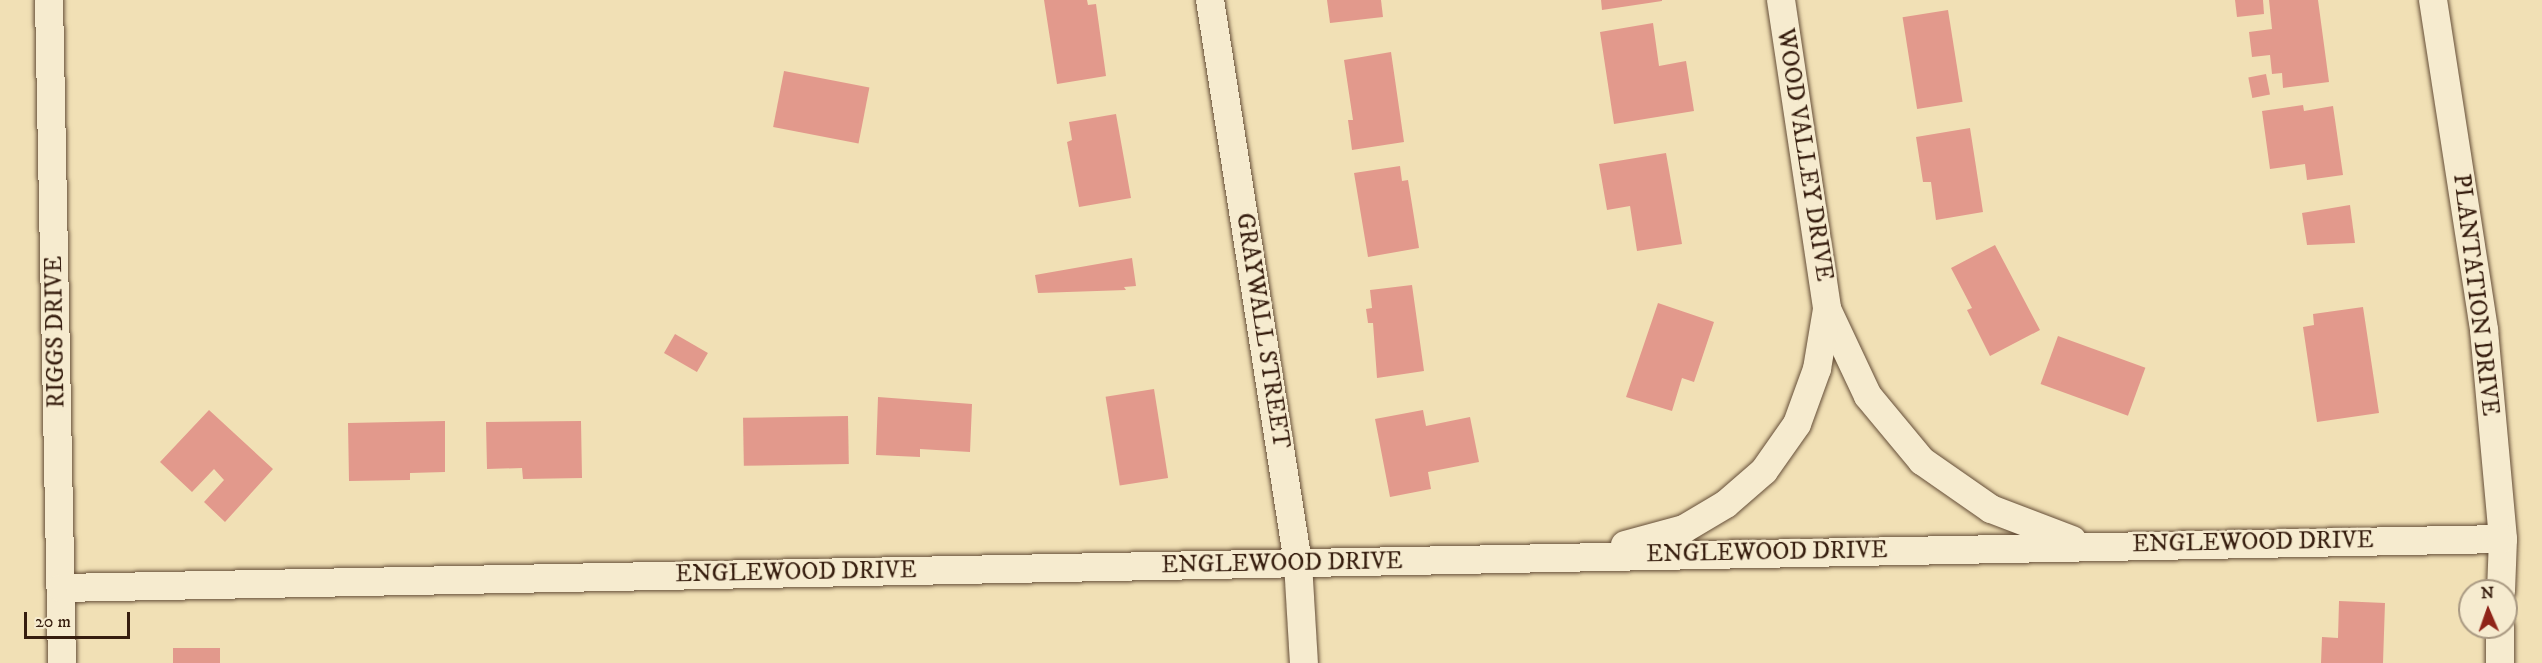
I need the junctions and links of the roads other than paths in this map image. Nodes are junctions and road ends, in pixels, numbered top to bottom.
1 (49, 0) edge
2 (1210, 0) edge
3 (1780, 0) edge
4 (2433, 0) edge
5 (1827, 309) junction
6 (2503, 539) junction
7 (2086, 546) junction
8 (1482, 560) junction
9 (1298, 563) junction
10 (2501, 579) edge
11 (61, 588) junction
12 (2500, 639) edge
13 (62, 663) edge
14 (1305, 663) edge
15 (2500, 663) edge

1 - 11 street, RIGGS DRIVE
2 - 9 street, GRAYWALL STREET
3 - 5 street, WOOD VALLEY DRIVE
4 - 6 street, PLANTATION DRIVE
5 - 7 street, WOOD VALLEY DRIVE
5 - 8 street, WOOD VALLEY DRIVE
6 - 7 street, ENGLEWOOD DRIVE
6 - 10 street, PLANTATION DRIVE
7 - 8 street, ENGLEWOOD DRIVE
8 - 9 street, ENGLEWOOD DRIVE
9 - 11 street, ENGLEWOOD DRIVE
9 - 14 street, GRAYWALL STREET
11 - 13 street, RIGGS DRIVE
12 - 15 street

